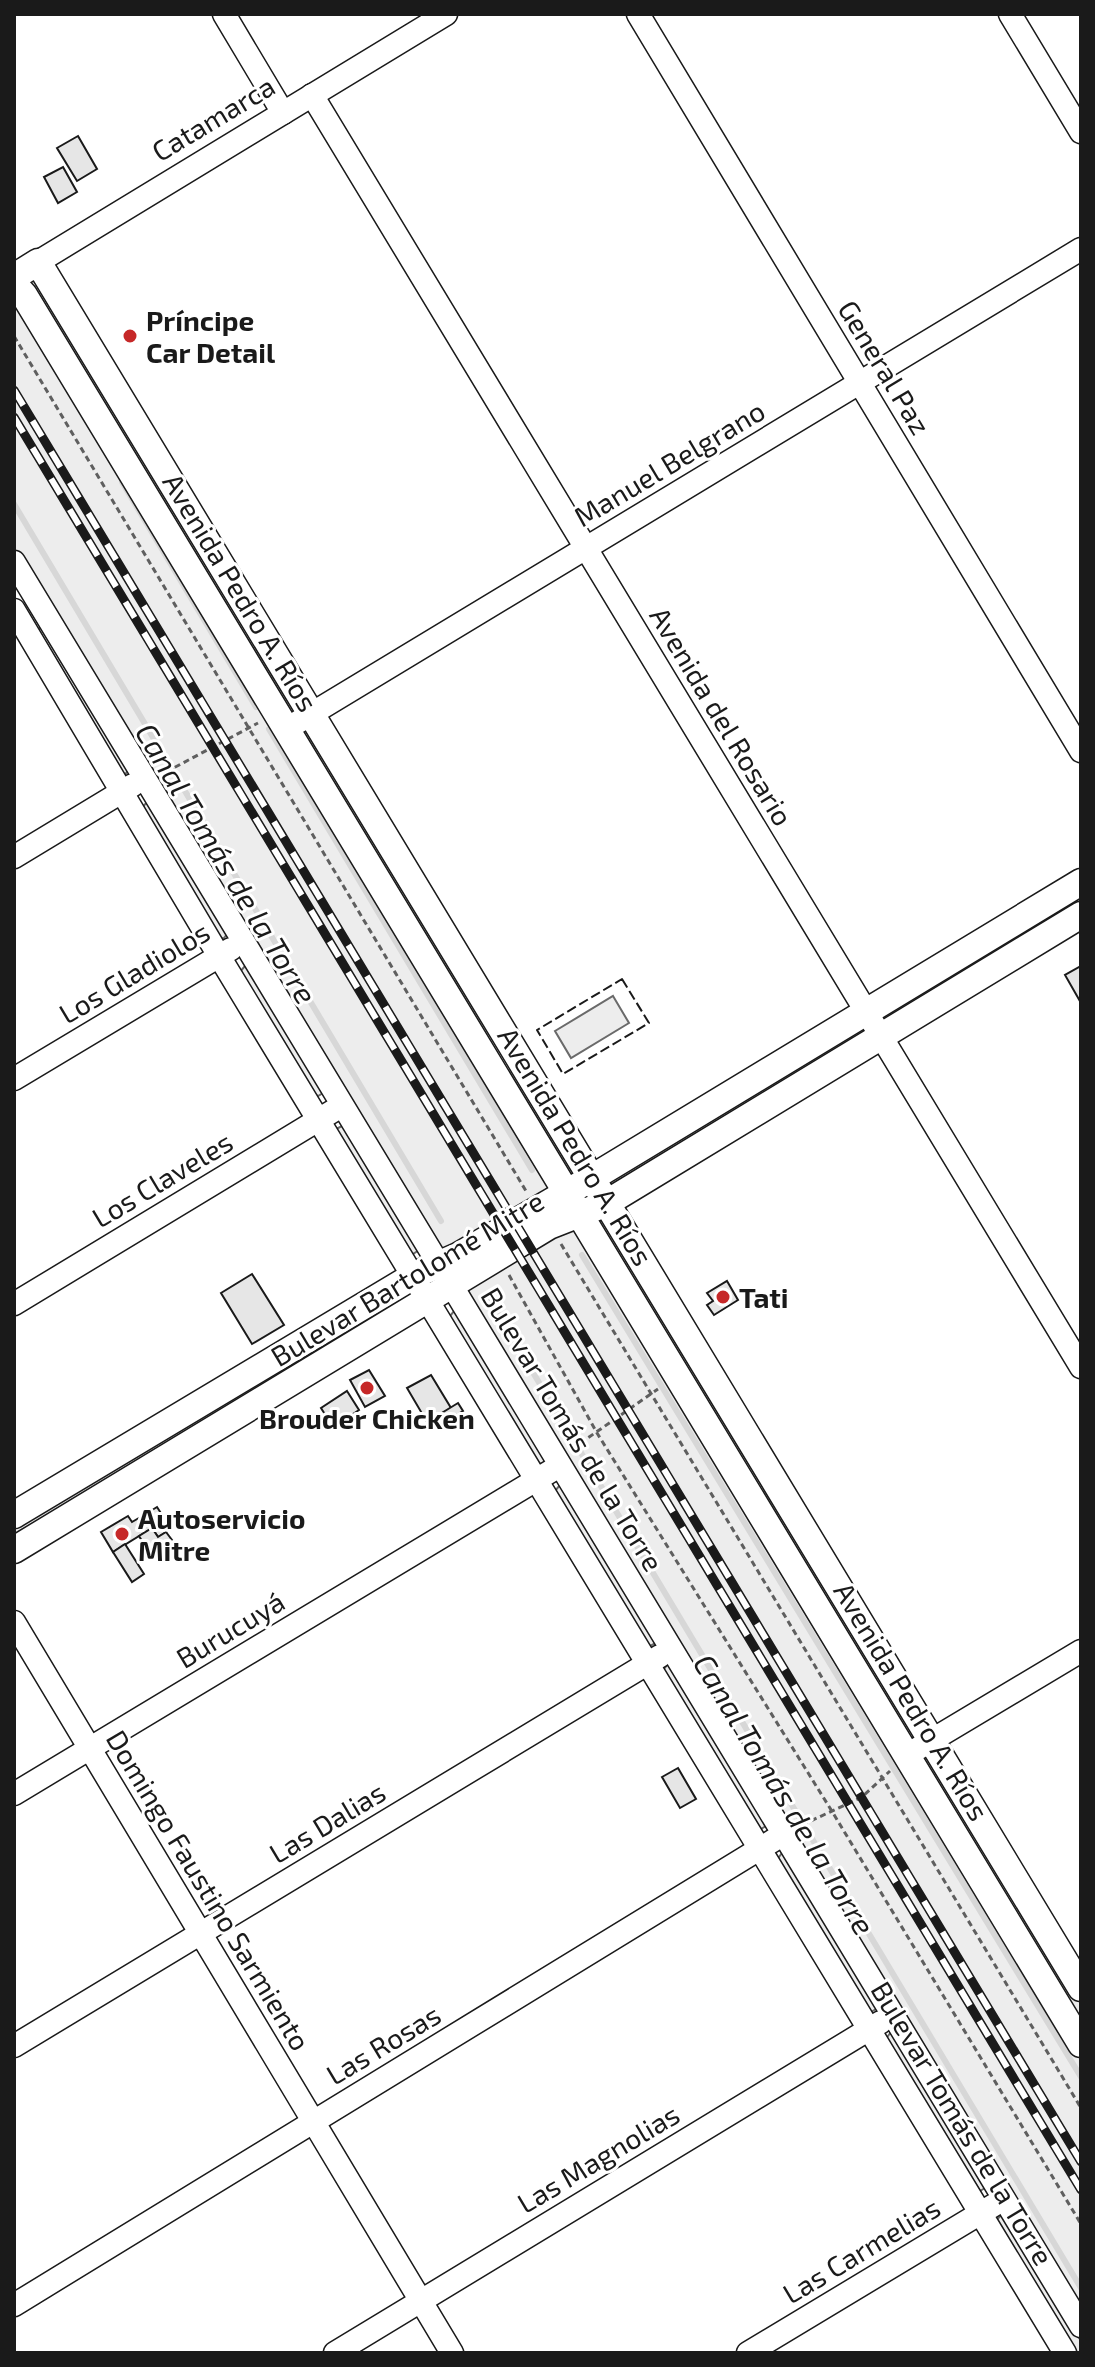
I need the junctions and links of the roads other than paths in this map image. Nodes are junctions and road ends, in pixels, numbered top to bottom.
1 (224, 14) edge
2 (446, 14) edge
3 (638, 14) edge
4 (1010, 14) edge
5 (312, 95) junction
6 (283, 113) junction
7 (1081, 132) edge
8 (1081, 249) edge
9 (38, 262) junction
10 (14, 277) edge
11 (14, 284) edge
12 (860, 383) junction
13 (586, 548) junction
14 (14, 562) edge
15 (40, 606) junction
16 (16, 617) edge
17 (311, 715) junction
18 (282, 720) junction
19 (1081, 751) edge
20 (143, 779) junction
21 (121, 792) junction
22 (14, 857) edge
23 (1081, 882) edge
24 (1081, 915) edge
25 (243, 942) junction
26 (219, 956) junction
27 (866, 1012) junction
28 (881, 1036) junction
29 (14, 1079) edge
30 (341, 1106) junction
31 (320, 1118) junction
32 (590, 1179) junction
33 (566, 1191) junction
34 (605, 1204) junction
35 (580, 1215) junction
36 (434, 1282) junction
37 (14, 1304) edge
38 (1081, 1367) edge
39 (565, 1458) junction
40 (538, 1479) junction
41 (14, 1515) edge
42 (14, 1550) edge
43 (14, 1622) edge
44 (670, 1649) junction
45 (1081, 1651) edge
46 (650, 1662) junction
47 (930, 1740) junction
48 (90, 1749) junction
49 (898, 1762) junction
50 (14, 1794) edge
51 (790, 1831) junction
52 (762, 1848) junction
53 (200, 1934) junction
54 (1081, 1988) edge
55 (892, 2014) junction
56 (870, 2028) junction
57 (1081, 2044) edge
58 (14, 2046) edge
59 (313, 2122) junction
60 (1004, 2199) junction
61 (982, 2213) junction
62 (420, 2301) junction
63 (14, 2305) edge
64 (1081, 2326) edge
65 (335, 2353) edge
66 (452, 2353) edge
67 (748, 2353) edge
68 (1065, 2353) edge

1 - 6 street
2 - 5 street, Catamarca
3 - 12 street, General Paz
4 - 7 street
5 - 6 street, Catamarca
5 - 13 street, Avenida del Rosario
6 - 9 street, Catamarca
8 - 12 street, Manuel Belgrano
9 - 10 main road, Catamarca
9 - 17 main road, Avenida Pedro A. Ríos
11 - 18 main road, Avenida Pedro A. Ríos
12 - 13 street, Manuel Belgrano
12 - 19 street, General Paz
13 - 17 street, Manuel Belgrano
13 - 27 street, Avenida del Rosario
14 - 15 street, Bulevar Tomás de la Torre
15 - 16 street
15 - 20 street, Bulevar Tomás de la Torre
16 - 21 street, Bulevar Tomás de la Torre
17 - 18 street, Manuel Belgrano
17 - 32 main road, Avenida Pedro A. Ríos
18 - 33 main road, Avenida Pedro A. Ríos
20 - 21 street
20 - 25 street, Bulevar Tomás de la Torre
21 - 22 street
21 - 26 street, Bulevar Tomás de la Torre
23 - 27 main road, Bulevar Bartolomé Mitre
24 - 28 main road, Bulevar Bartolomé Mitre
25 - 26 street, Los Gladiolos
25 - 30 street, Bulevar Tomás de la Torre
26 - 29 street, Los Gladiolos
26 - 31 street, Bulevar Tomás de la Torre
27 - 28 street, Avenida del Rosario
27 - 32 main road, Bulevar Bartolomé Mitre
28 - 34 main road, Bulevar Bartolomé Mitre
28 - 38 street, Avenida del Rosario
30 - 31 street, Los Claveles
30 - 36 street, Bulevar Tomás de la Torre
31 - 36 street, Bulevar Tomás de la Torre
31 - 37 street, Los Claveles
32 - 33 main road, Bulevar Bartolomé Mitre
32 - 34 main road, Avenida Pedro A. Ríos
33 - 35 main road, Avenida Pedro A. Ríos
33 - 36 main road, Bulevar Bartolomé Mitre
34 - 35 main road, Bulevar Bartolomé Mitre
34 - 47 main road, Avenida Pedro A. Ríos
35 - 36 main road, Bulevar Bartolomé Mitre
35 - 49 main road, Avenida Pedro A. Ríos
36 - 39 street, Bulevar Tomás de la Torre
36 - 40 street, Bulevar Tomás de la Torre
36 - 41 main road, Bulevar Bartolomé Mitre
36 - 42 main road, Bulevar Bartolomé Mitre
39 - 40 street, Burucuyá
39 - 44 street, Bulevar Tomás de la Torre
40 - 46 street, Bulevar Tomás de la Torre
40 - 48 street, Burucuyá
43 - 48 street, Domingo Faustino Sarmiento
44 - 46 street, Las Dalias
44 - 51 street, Bulevar Tomás de la Torre
45 - 47 street
46 - 52 street, Bulevar Tomás de la Torre
46 - 53 street, Las Dalias
47 - 49 street
47 - 54 main road, Avenida Pedro A. Ríos
48 - 50 street, Burucuyá
48 - 53 street, Domingo Faustino Sarmiento
49 - 57 main road, Avenida Pedro A. Ríos
51 - 52 street, Las Rosas
51 - 55 street, Bulevar Tomás de la Torre
52 - 56 street, Bulevar Tomás de la Torre
52 - 59 street, Las Rosas
53 - 58 street, Las Dalias
53 - 59 street, Domingo Faustino Sarmiento
55 - 56 street, Las Magnolias
55 - 60 street, Bulevar Tomás de la Torre
56 - 61 street, Bulevar Tomás de la Torre
56 - 62 street, Las Magnolias
59 - 62 street, Domingo Faustino Sarmiento
59 - 63 street, Las Rosas
60 - 61 street, Las Carmelias
60 - 64 street, Bulevar Tomás de la Torre
61 - 67 street, Las Carmelias
61 - 68 street, Bulevar Tomás de la Torre
62 - 65 street, Las Magnolias
62 - 66 street, Domingo Faustino Sarmiento

